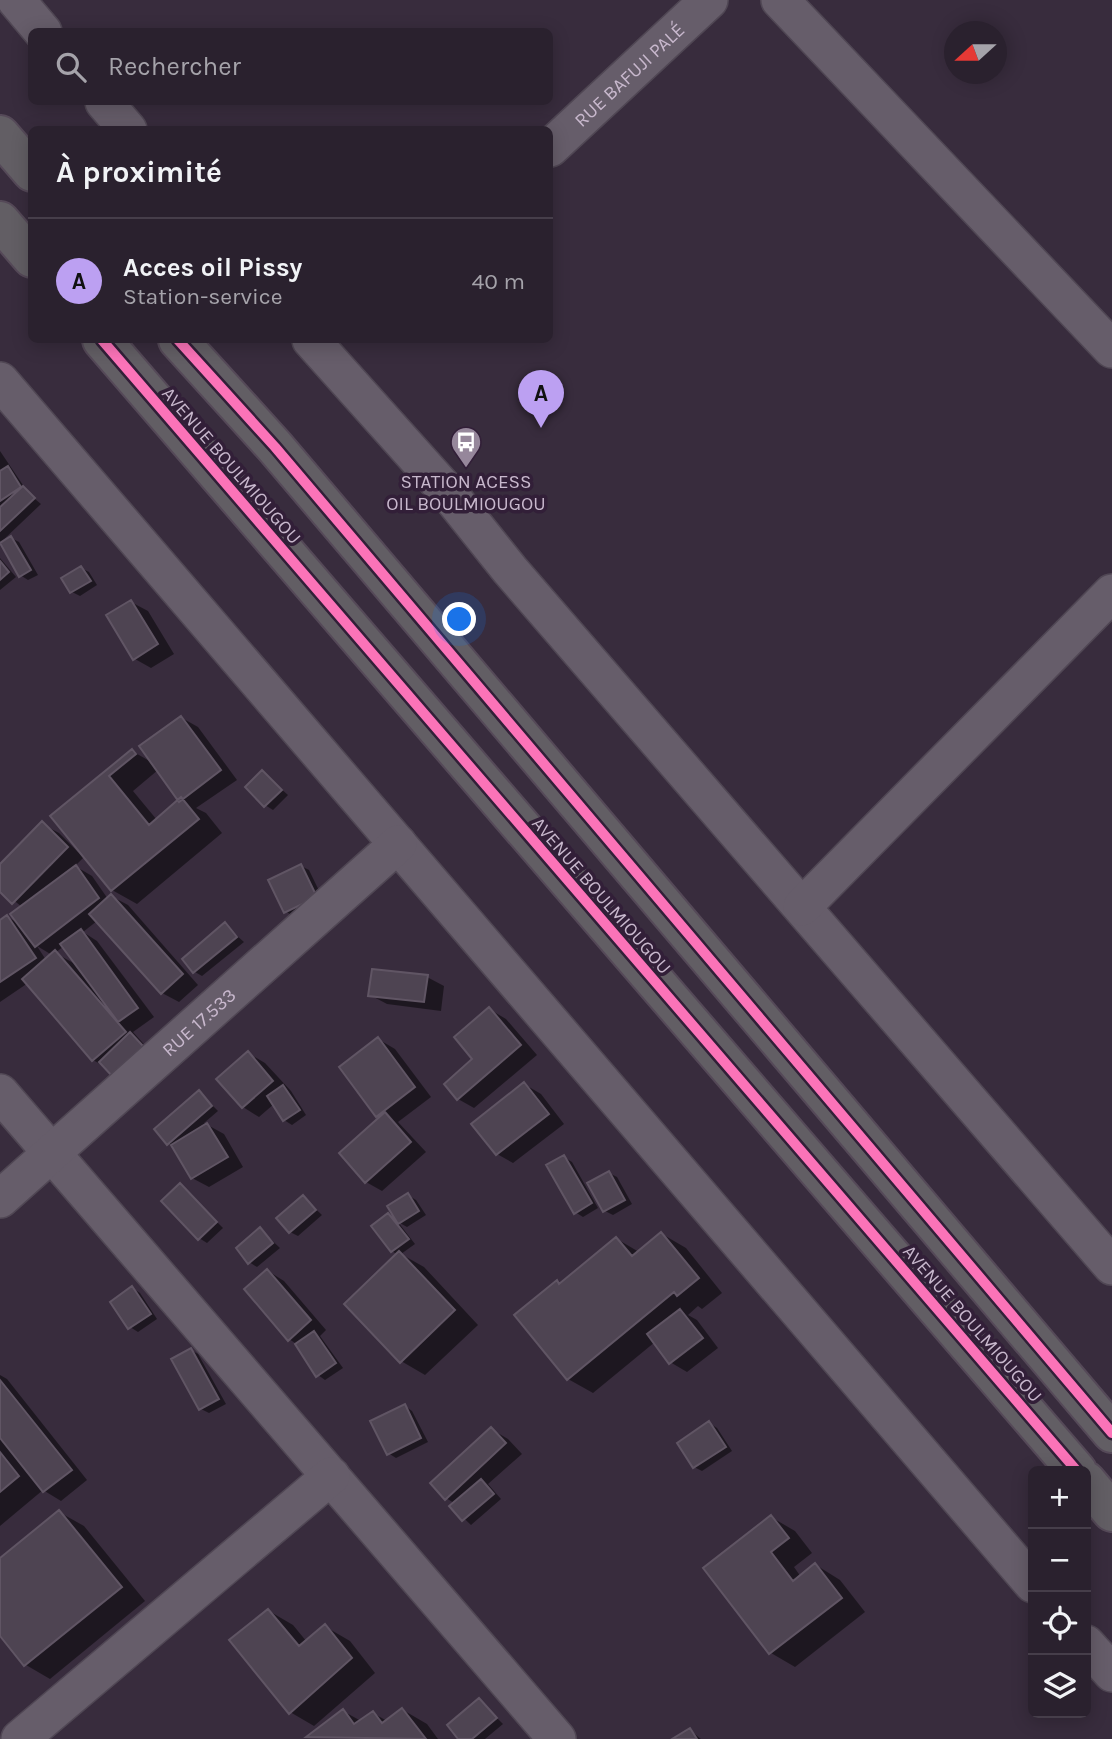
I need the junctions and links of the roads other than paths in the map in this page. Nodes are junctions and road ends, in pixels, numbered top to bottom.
1 (16, 0) edge
2 (709, 0) edge
3 (780, 0) edge
4 (40, 28) edge
5 (107, 105) edge
6 (125, 126) edge
7 (0, 135) edge
8 (553, 145) edge
9 (28, 167) edge
10 (0, 222) edge
11 (28, 254) edge
12 (105, 343) edge
13 (181, 343) edge
14 (327, 345) edge
15 (1112, 349) edge
16 (0, 381) edge
17 (1112, 593) edge
18 (398, 844) junction
19 (802, 907) junction
20 (0, 1093) edge
21 (53, 1154) junction
22 (0, 1199) edge
23 (1105, 1243) edge
24 (1112, 1433) edge
25 (1073, 1466) edge
26 (331, 1476) junction
27 (1091, 1487) edge
28 (1112, 1512) edge
29 (1028, 1578) edge
30 (1091, 1650) edge
31 (1112, 1673) edge
32 (0, 1718) edge
33 (19, 1739) edge
34 (557, 1739) edge

1 - 4 street
2 - 8 street, RUE BAFUJI PALÉ
3 - 15 street
5 - 6 street
7 - 9 highway
10 - 11 highway
12 - 25 highway, AVENUE BOULMIOUGOU
13 - 24 highway, AVENUE BOULMIOUGOU
14 - 19 street
16 - 18 street
17 - 19 street
18 - 21 street, RUE 17.533
18 - 29 street
19 - 23 street
20 - 21 street
21 - 22 street, RUE 17.533
21 - 26 street
26 - 33 street
26 - 34 street
27 - 28 highway
30 - 31 street
32 - 33 street

